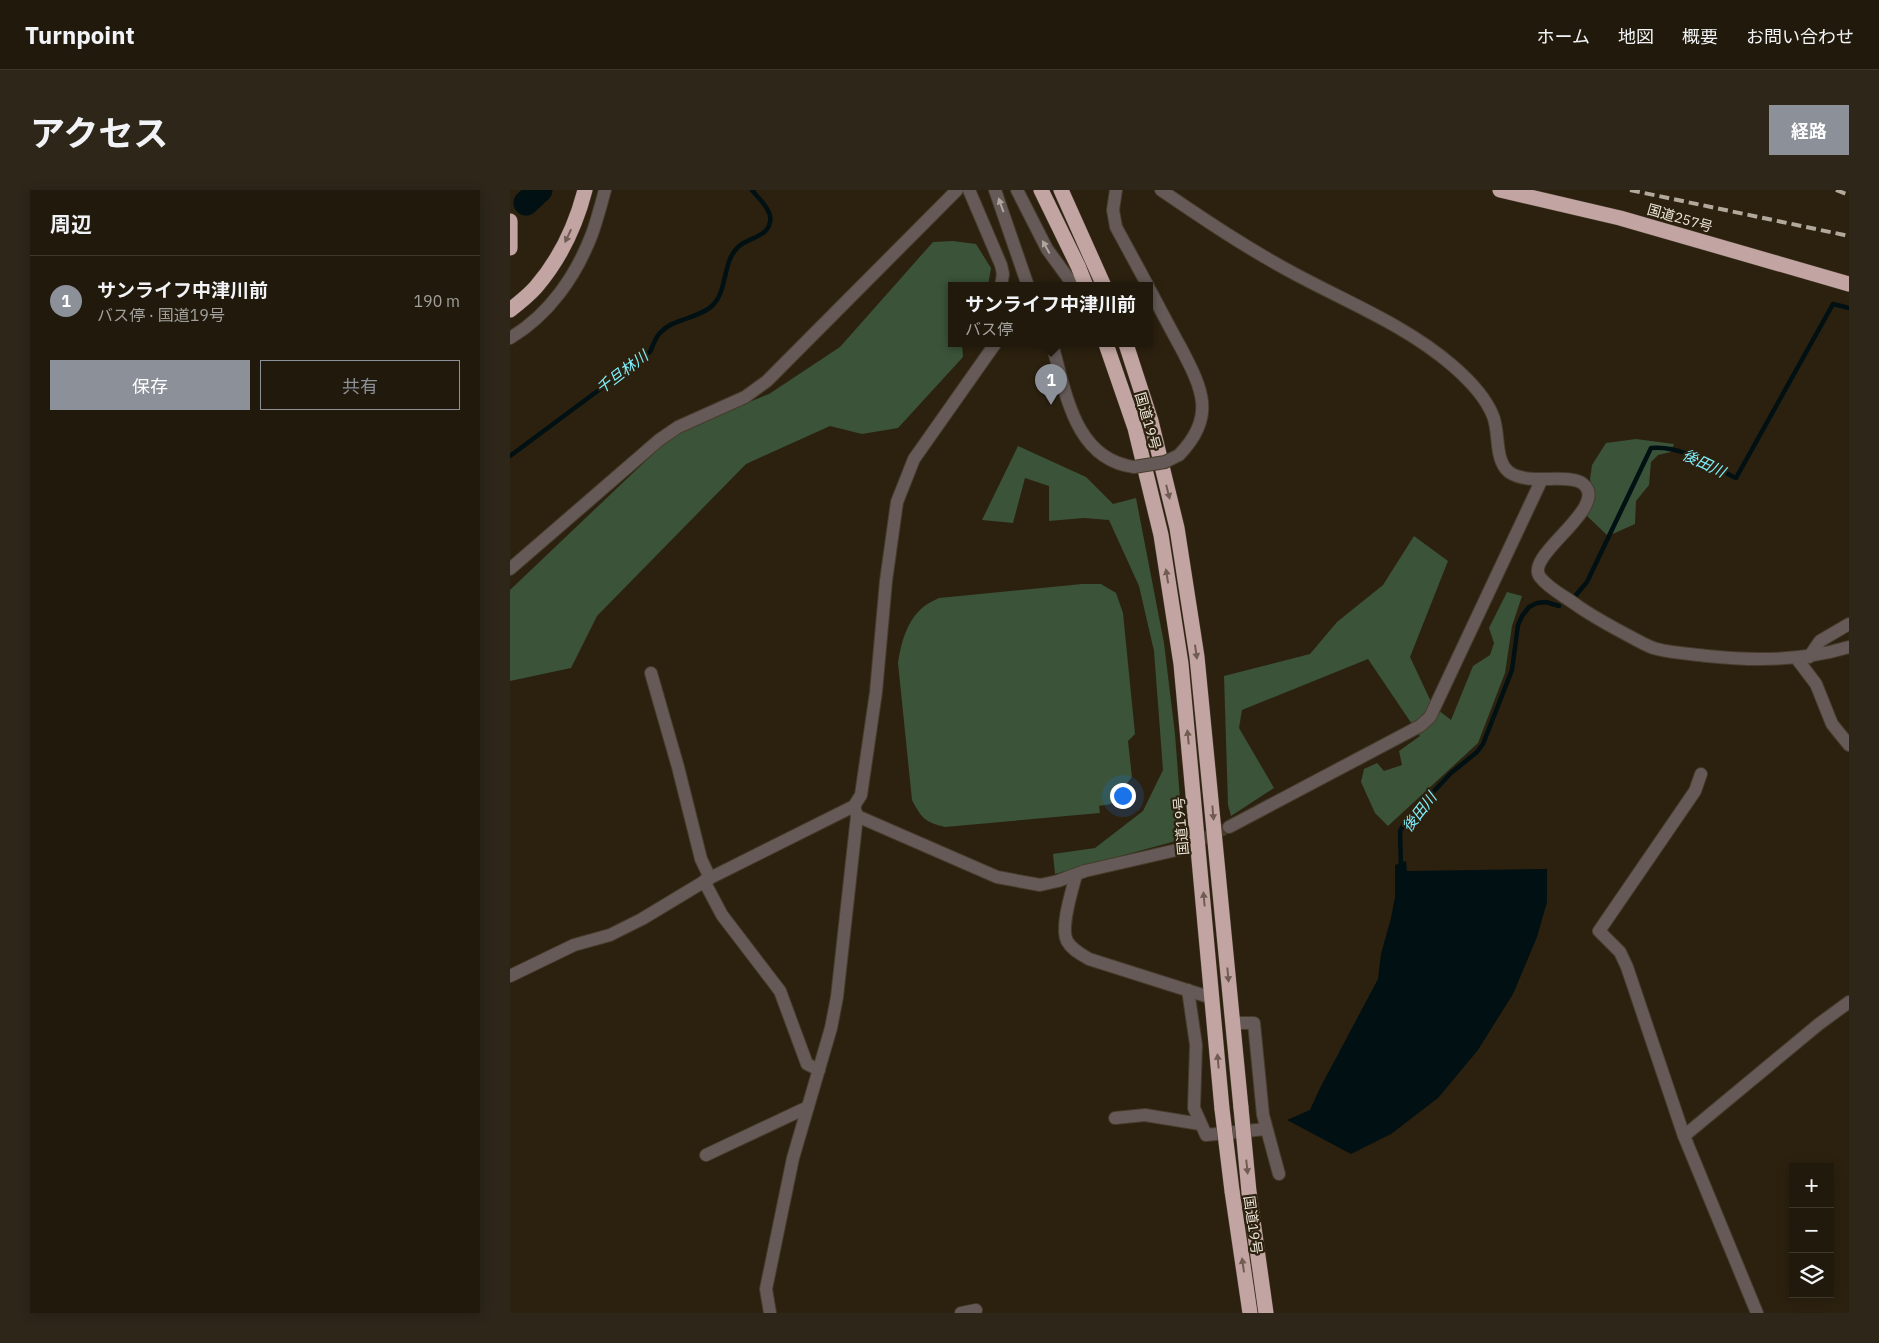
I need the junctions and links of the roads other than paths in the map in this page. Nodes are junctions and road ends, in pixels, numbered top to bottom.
1 (585, 190) edge
2 (605, 190) edge
3 (957, 190) edge
4 (969, 190) edge
5 (995, 190) edge
6 (1017, 190) edge
7 (1041, 190) edge
8 (1061, 190) edge
9 (1116, 190) edge
10 (1161, 190) edge
11 (1500, 190) edge
12 (510, 221) edge
13 (510, 248) edge
14 (1002, 282) edge
15 (1026, 282) edge
16 (1071, 282) edge
17 (1084, 282) edge
18 (1102, 282) edge
19 (1146, 282) edge
20 (1849, 284) edge
21 (1153, 296) edge
22 (510, 310) edge
23 (510, 338) edge
24 (988, 347) edge
25 (1053, 347) edge
26 (1107, 347) edge
27 (1127, 347) edge
28 (1542, 479) junction
29 (510, 569) edge
30 (1849, 624) edge
31 (1849, 647) edge
32 (1803, 658) junction
33 (651, 673) dead end
34 (1849, 745) edge
35 (1702, 774) dead end
36 (856, 811) junction
37 (1229, 827) tunnel mouth
38 (1182, 849) tunnel mouth
39 (1076, 875) junction
40 (707, 879) junction
41 (510, 976) edge
42 (1188, 990) junction
43 (1212, 998) junction
44 (1849, 1002) edge
45 (1232, 1023) junction
46 (819, 1070) junction
47 (808, 1107) junction
48 (1115, 1118) dead end
49 (1200, 1124) junction
50 (1266, 1130) junction
51 (1684, 1136) junction
52 (706, 1155) dead end
53 (1279, 1174) dead end
54 (976, 1310) dead end
55 (1247, 1312) edge
56 (770, 1313) edge
57 (961, 1313) edge
58 (1266, 1313) edge
59 (1757, 1313) edge

1 -> 22 highway
2 - 23 street
3 - 29 street
4 - 14 street
15 -> 5 street
16 -> 6 street
7 - 17 highway
8 - 18 highway
9 - 19 street
10 - 28 street
11 - 20 highway, 国道257号
12 - 13 highway
21 - 25 street, bridge
24 - 36 street
43 -> 26 highway, 国道19号
27 -> 45 highway, 国道19号
28 - 32 street
28 - 37 street
30 - 32 street
31 - 32 street
32 - 34 street
33 - 40 street
35 - 51 street
36 - 39 street
36 - 40 street
36 - 46 street
38 - 39 street
39 - 42 street
40 - 41 street
40 - 46 street
42 - 43 street
42 - 49 street
55 -> 43 highway, 国道19号, bridge
44 - 51 street
45 - 50 street
45 -> 58 highway, 国道19号, bridge
46 - 47 street
47 - 52 street
47 - 56 street
48 - 49 street
49 - 50 street
50 - 53 street
51 - 59 street
54 - 57 street

